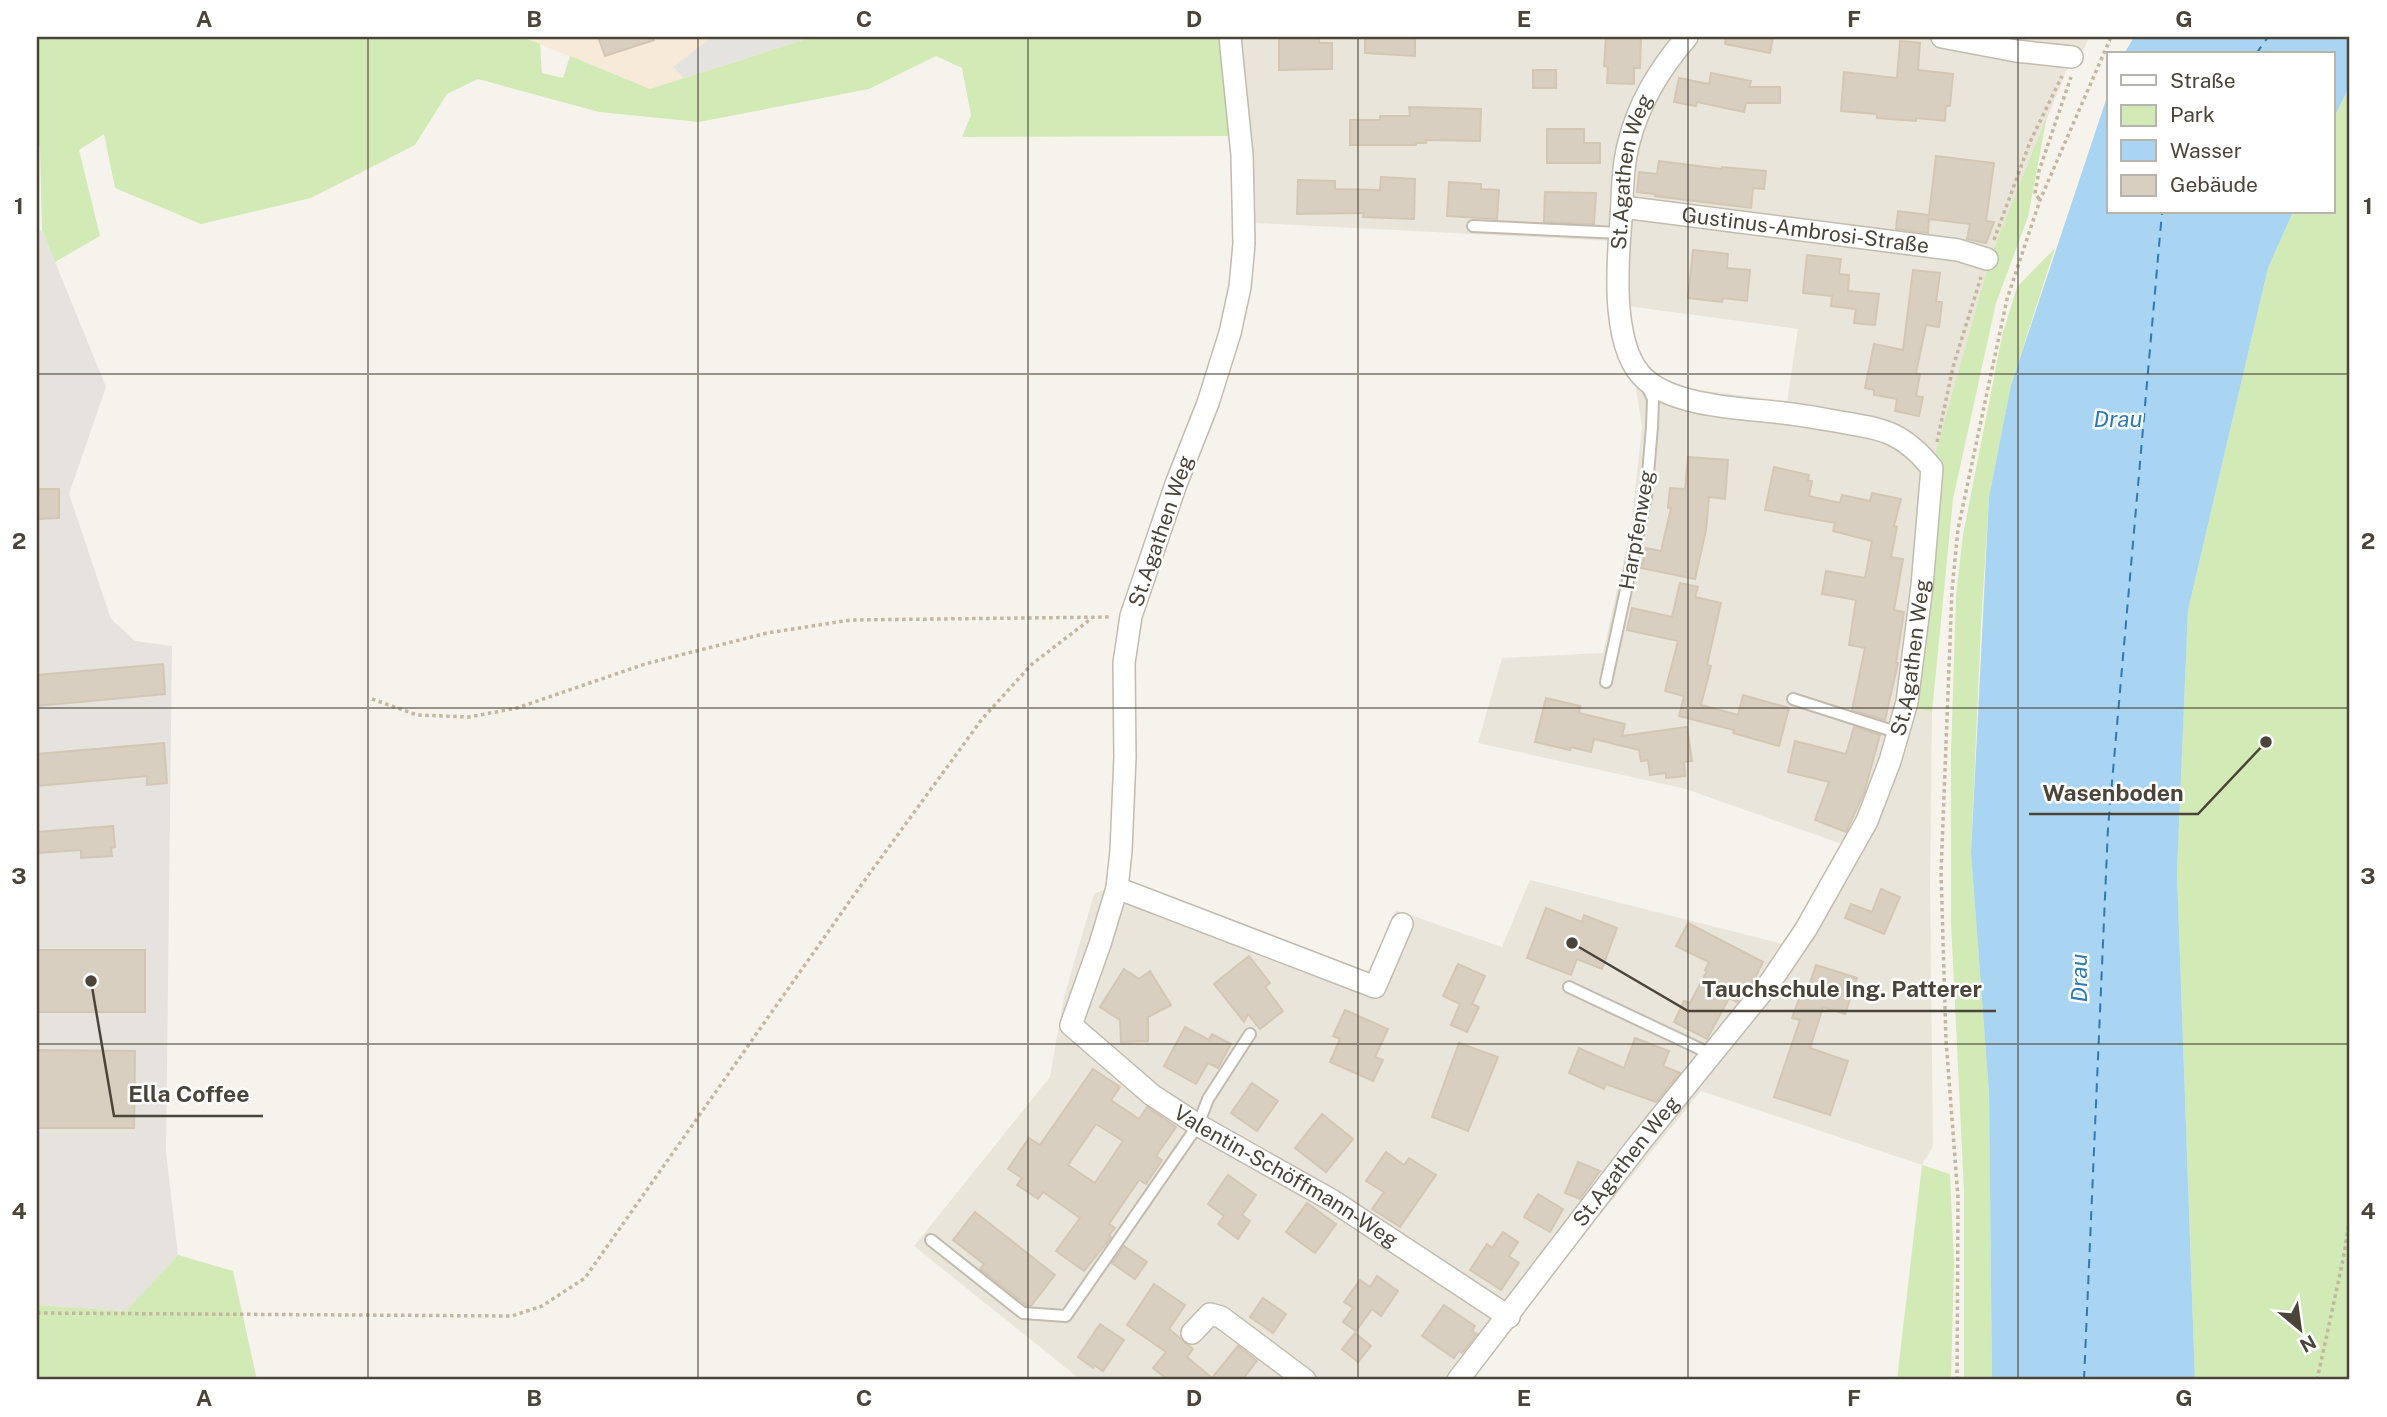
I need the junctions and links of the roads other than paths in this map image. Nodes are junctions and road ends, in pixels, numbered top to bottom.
1 (1230, 37) edge
2 (1687, 37) edge
3 (1942, 37) edge
4 (2073, 63) road end
5 (1623, 207) junction
6 (1473, 226) dead end
7 (1620, 233) junction
8 (1987, 258) dead end
9 (1644, 379) junction
10 (1606, 682) dead end
11 (1793, 699) dead end
12 (1899, 733) junction
13 (1117, 888) junction
14 (1402, 924) dead end
15 (1569, 987) dead end
16 (1071, 1025) joint
17 (1250, 1034) dead end
18 (1713, 1055) junction
19 (1198, 1125) junction
20 (931, 1240) dead end
21 (1508, 1317) junction
22 (1192, 1333) dead end
23 (1305, 1380) edge
24 (1458, 1380) edge

1 - 13 street, St.Agathen Weg
2 - 5 street, St.Agathen Weg
3 - 4 street
5 - 7 street, St.Agathen Weg
5 - 8 street, Gustinus-Ambrosi-Straße
6 - 7 lane
7 - 9 street, St.Agathen Weg
9 - 10 lane, Harpfenweg
9 - 12 street, St.Agathen Weg
11 - 12 lane
12 - 18 street, St.Agathen Weg
13 - 14 street
13 - 16 street, St.Agathen Weg
15 - 18 lane
16 - 19 street, Valentin-Schöffmann-Weg
17 - 19 lane
18 - 21 street, St.Agathen Weg
19 - 20 lane
19 - 21 street, Valentin-Schöffmann-Weg
21 - 24 street, St.Agathen Weg
22 - 23 street

